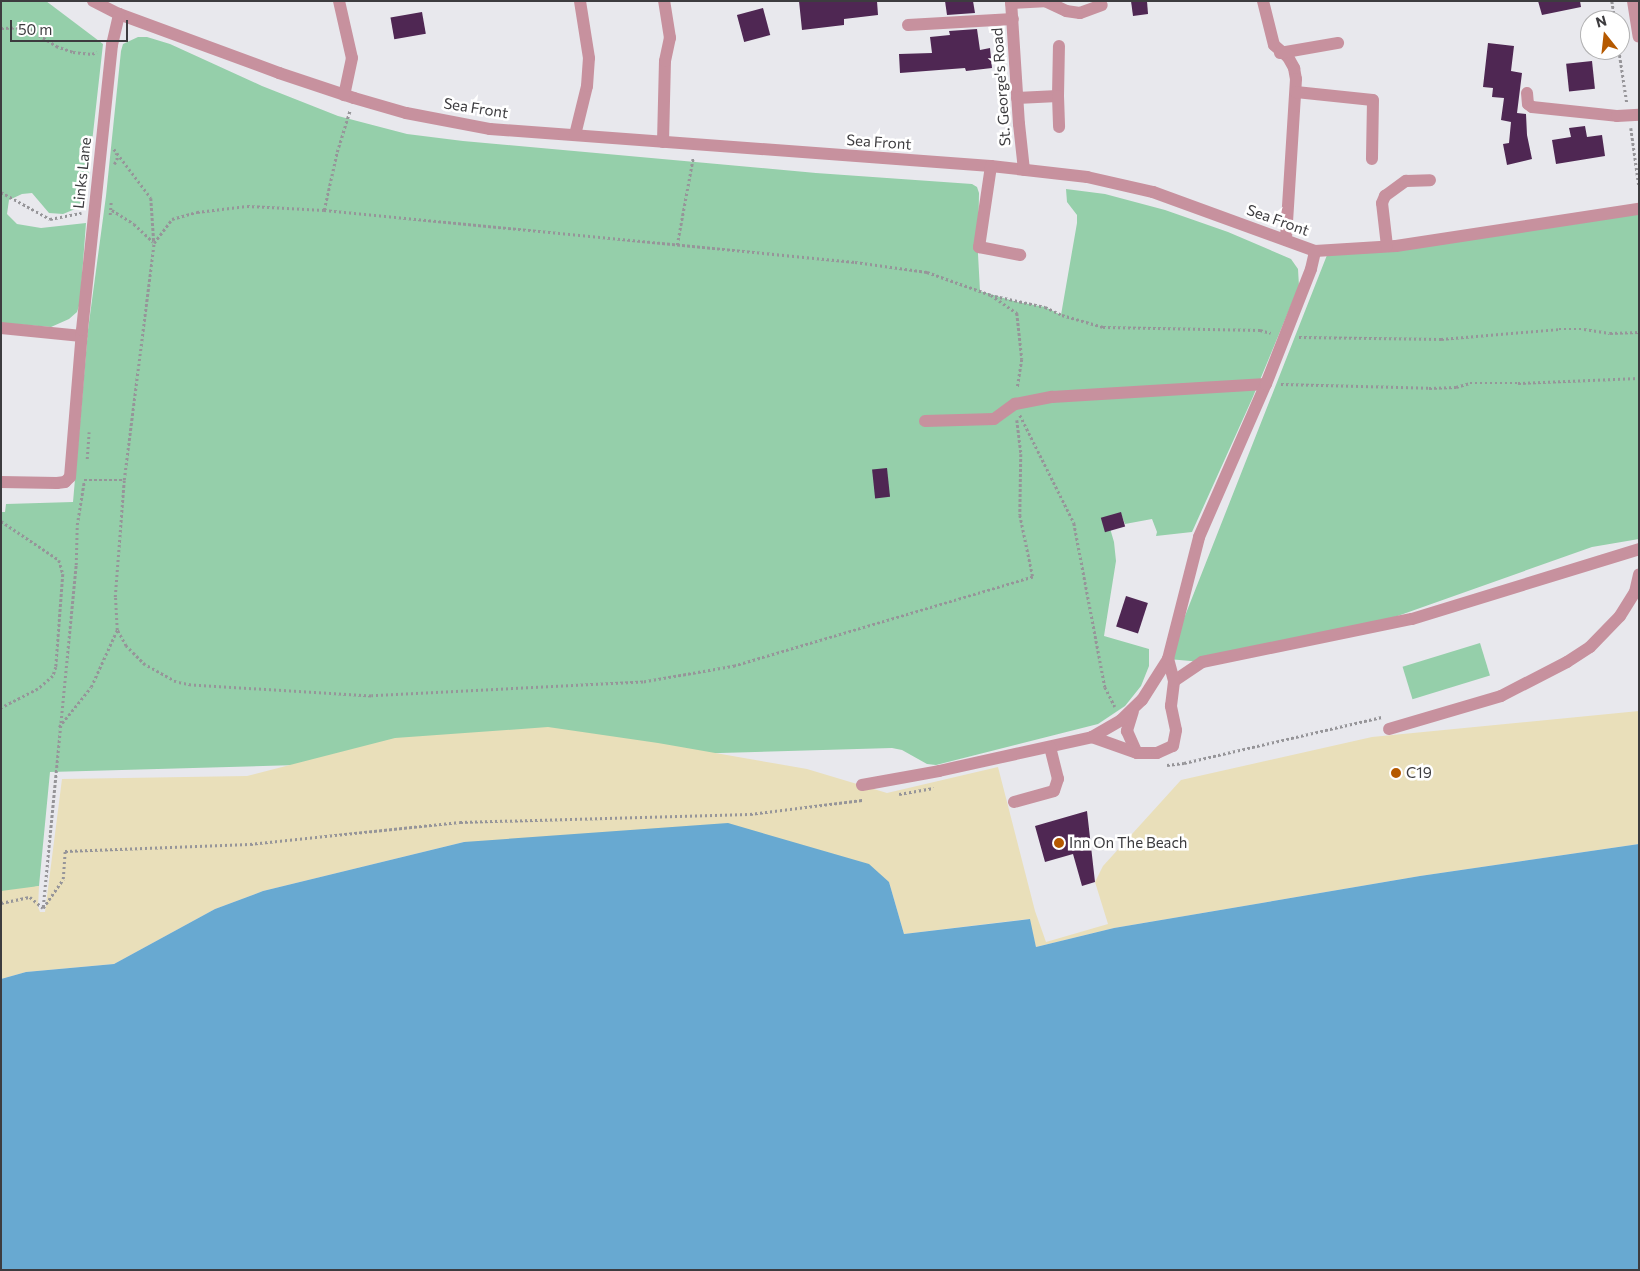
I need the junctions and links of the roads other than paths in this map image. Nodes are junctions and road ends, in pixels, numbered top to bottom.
1 (93, 1) edge
2 (339, 1) edge
3 (580, 1) edge
4 (664, 1) edge
5 (1045, 1) edge
6 (1263, 1) edge
7 (1633, 1) edge
8 (1011, 2) edge
9 (1102, 6) dead end
10 (114, 9) edge
11 (1012, 19) junction
12 (908, 25) dead end
13 (1639, 37) edge
14 (1338, 43) dead end
15 (1059, 46) dead end
16 (1280, 53) junction
17 (1296, 92) junction
18 (1527, 93) dead end
19 (1058, 96) junction
20 (349, 97) junction
21 (1017, 98) junction
22 (1639, 115) edge
23 (1059, 127) dead end
24 (575, 135) junction
25 (662, 142) junction
26 (1372, 159) dead end
27 (991, 166) junction
28 (1024, 170) junction
29 (1430, 180) dead end
30 (1639, 209) edge
31 (1286, 240) junction
32 (1387, 246) junction
33 (1315, 251) junction
34 (1020, 255) dead end
35 (1, 328) edge
36 (82, 336) junction
37 (1266, 384) junction
38 (925, 421) dead end
39 (1, 482) edge
40 (1639, 549) edge
41 (1639, 574) edge
42 (1168, 659) junction
43 (1174, 681) junction
44 (1132, 711) junction
45 (1389, 729) dead end
46 (1092, 737) junction
47 (1050, 747) junction
48 (1137, 753) junction
49 (862, 785) dead end
50 (1014, 802) dead end

1 - 10 street, Sea Front
2 - 20 street
3 - 24 street
4 - 25 street
5 - 8 street
5 - 9 street
6 - 16 street
7 - 13 street
8 - 11 street, St. George's Road
10 - 20 street, Sea Front
10 - 36 street, Links Lane
11 - 12 street
11 - 21 street, St. George's Road
14 - 16 street
15 - 19 street
16 - 17 street
17 - 26 street
17 - 31 street
18 - 22 street
19 - 21 street
19 - 23 street
20 - 24 street, Sea Front
21 - 28 street, St. George's Road
24 - 25 street, Sea Front
25 - 27 street, Sea Front
27 - 28 street, Sea Front
27 - 34 street
28 - 31 street, Sea Front
29 - 32 street
30 - 32 street, Sea Front
31 - 33 street, Sea Front
32 - 33 street, Sea Front
33 - 37 street
35 - 36 street
36 - 39 street, Links Lane
37 - 38 street
37 - 42 street
40 - 43 street
41 - 45 street
42 - 43 street
42 - 44 street
43 - 48 street
44 - 46 street
44 - 48 street
46 - 47 street
46 - 48 street
47 - 49 street
47 - 50 street

